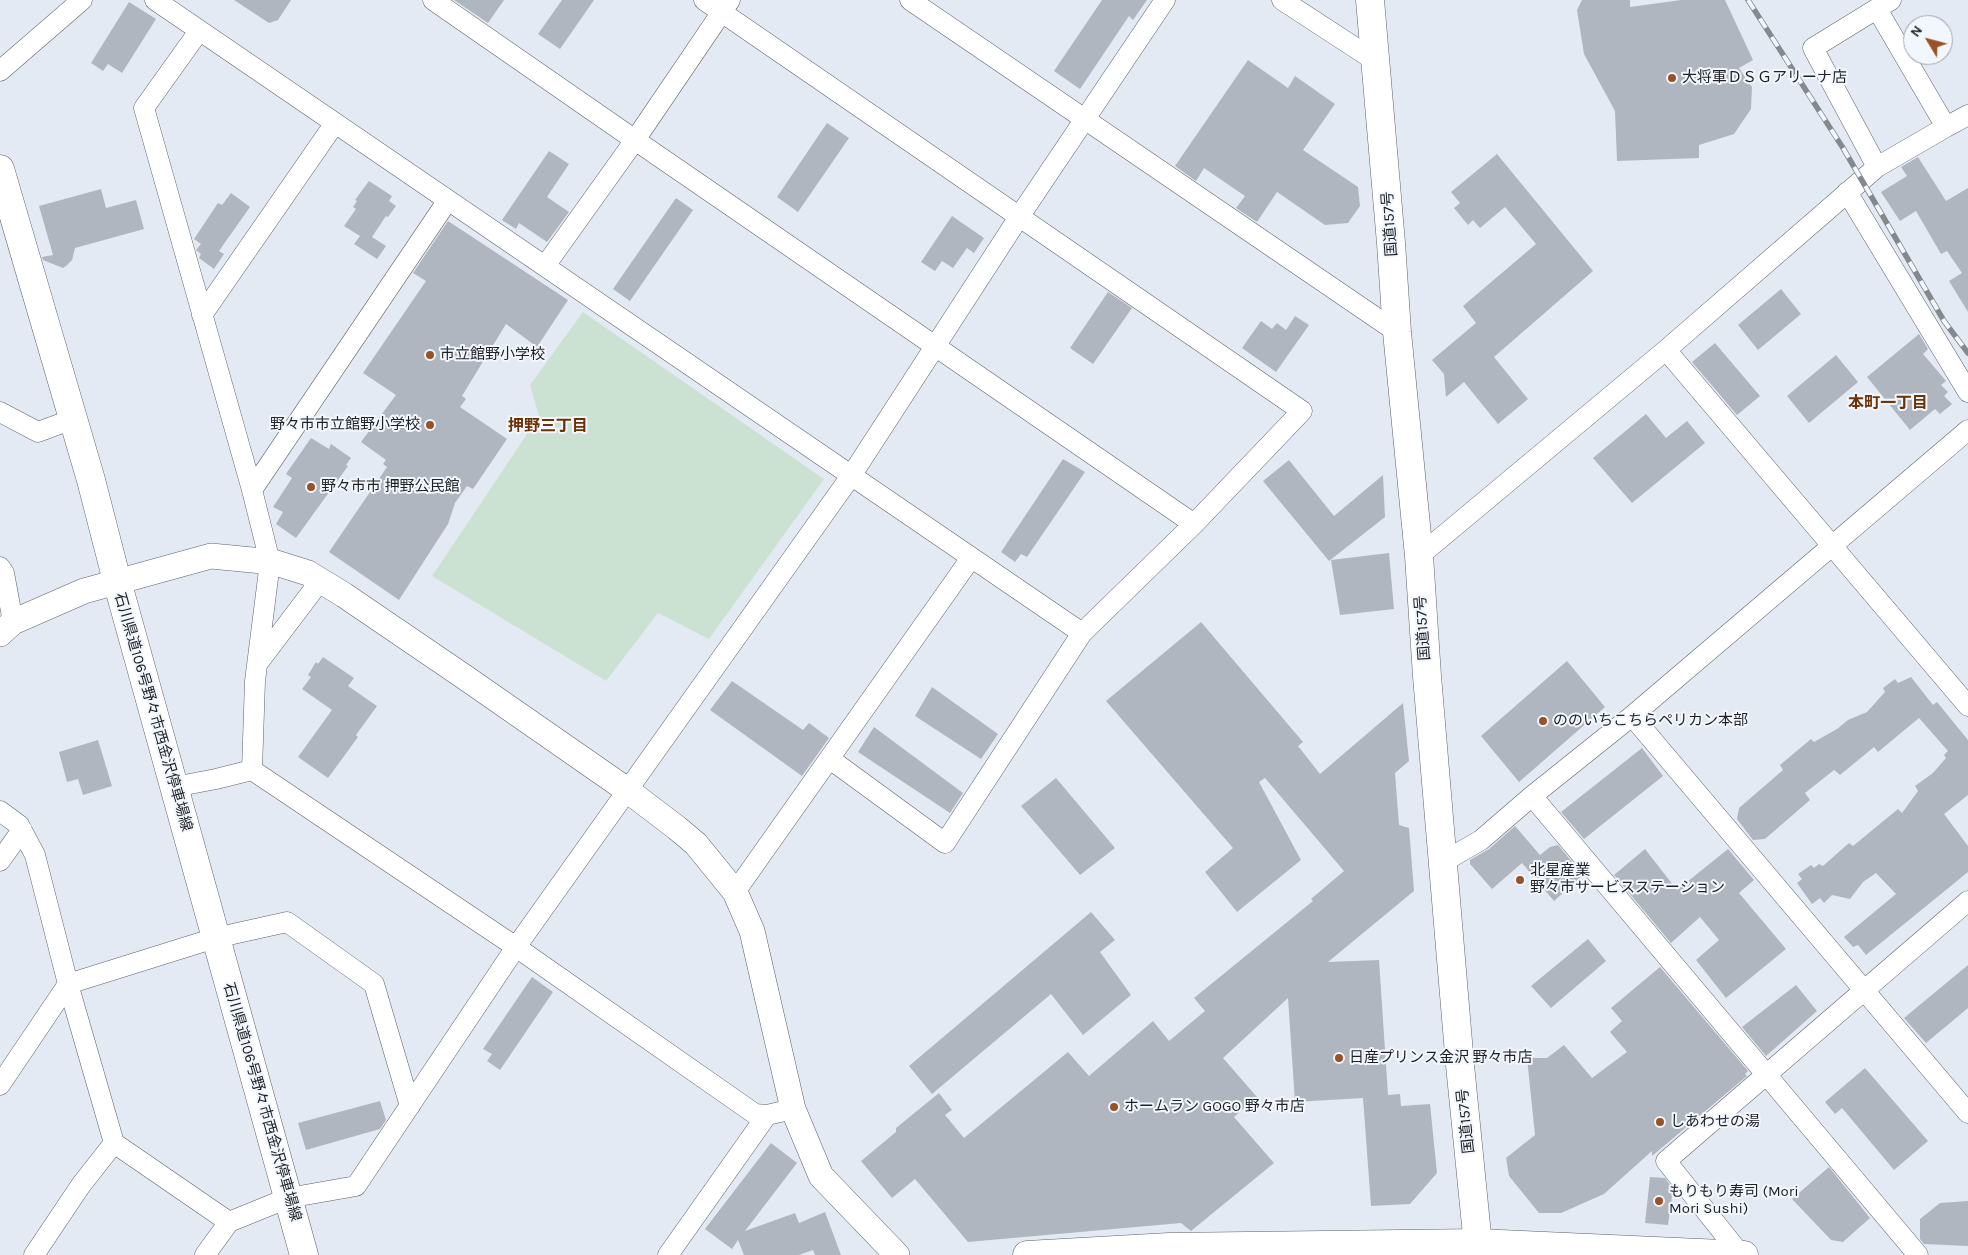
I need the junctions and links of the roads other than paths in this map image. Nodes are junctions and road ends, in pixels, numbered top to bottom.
1 (82, 0) edge
2 (155, 0) edge
3 (433, 0) edge
4 (704, 0) edge
5 (910, 0) edge
6 (1165, 0) edge
7 (1282, 0) edge
8 (1370, 0) edge
9 (1884, 5) edge
10 (726, 6) edge
11 (198, 31) junction
12 (1374, 60) junction
13 (0, 71) edge
14 (1968, 115) edge
15 (1085, 119) junction
16 (335, 123) junction
17 (1946, 127) junction
18 (635, 140) junction
19 (1877, 167) junction
20 (0, 169) edge
21 (1847, 192) junction
22 (448, 200) junction
23 (1020, 216) junction
24 (545, 266) junction
25 (202, 315) junction
26 (1397, 332) junction
27 (935, 347) junction
28 (1666, 350) junction
29 (1968, 392) edge
30 (0, 412) edge
31 (73, 419) junction
32 (1968, 430) edge
33 (851, 476) junction
34 (252, 490) junction
35 (1194, 524) junction
36 (1832, 545) junction
37 (1419, 556) junction
38 (971, 558) junction
39 (270, 562) junction
40 (0, 567) edge
41 (117, 581) junction
42 (320, 581) junction
43 (7, 628) edge
44 (1082, 633) junction
45 (257, 664) junction
46 (1968, 706) edge
47 (1632, 716) junction
48 (830, 759) junction
49 (252, 770) junction
50 (174, 787) junction
51 (627, 790) junction
52 (1532, 796) junction
53 (0, 811) edge
54 (22, 830) junction
55 (0, 861) edge
56 (1443, 862) junction
57 (735, 892) junction
58 (1968, 902) edge
59 (216, 938) junction
60 (516, 947) junction
61 (68, 984) junction
62 (1864, 992) junction
63 (1766, 1075) junction
64 (0, 1084) edge
65 (410, 1106) junction
66 (793, 1109) junction
67 (1968, 1113) edge
68 (767, 1115) junction
69 (114, 1143) junction
70 (288, 1198) junction
71 (229, 1222) junction
72 (1478, 1249) edge
73 (303, 1254) edge
74 (34, 1255) edge
75 (205, 1255) edge
76 (668, 1255) edge
77 (897, 1255) edge
78 (1027, 1255) edge
79 (1742, 1255) edge
80 (1918, 1255) edge

1 - 13 street
2 - 11 street
3 - 18 street
4 - 10 street
5 - 15 street
6 - 15 street
7 - 12 street
8 - 12 main road, 国道157号
9 - 17 street
9 - 19 street
10 - 18 street
10 - 23 street
11 - 16 street
11 - 25 street
12 - 26 main road, 国道157号
14 - 17 street
15 - 23 street
15 - 26 street
16 - 22 street
16 - 25 street
17 - 19 street
18 - 24 street
18 - 27 street
19 - 21 street
20 - 31 main road, 石川県道106号野々市西金沢停車場線
21 - 28 street
21 - 29 street
22 - 24 street
22 - 34 street
23 - 27 street
23 - 35 street
24 - 33 street
25 - 34 street
26 - 37 main road, 国道157号
27 - 33 street
27 - 35 street
28 - 36 street
28 - 37 street
30 - 31 street
31 - 41 main road, 石川県道106号野々市西金沢停車場線
32 - 36 street
33 - 38 street
33 - 51 street
34 - 39 street
35 - 44 street
36 - 46 street
36 - 47 street
37 - 56 main road, 国道157号
38 - 44 street
38 - 48 street
39 - 41 street
39 - 42 street
39 - 45 street
40 - 43 street
41 - 43 street
41 - 50 main road, 石川県道106号野々市西金沢停車場線
42 - 45 street
42 - 51 street
44 - 48 street
45 - 49 street
47 - 52 street
47 - 62 street
48 - 57 street
49 - 50 street
49 - 60 street
50 - 59 main road, 石川県道106号野々市西金沢停車場線
51 - 57 street
51 - 60 street
52 - 56 street
52 - 63 street
53 - 54 street
54 - 55 street
54 - 61 street
56 - 72 main road, 国道157号
57 - 66 street
58 - 62 street
59 - 61 street
59 - 65 street
59 - 70 main road, 石川県道106号野々市西金沢停車場線
60 - 65 street
60 - 68 street
61 - 64 street
61 - 69 street
62 - 63 street
62 - 67 street
63 - 79 street
63 - 80 street
65 - 70 street
66 - 68 street
66 - 77 street
68 - 76 street
69 - 71 street
69 - 74 street
70 - 71 street
70 - 73 main road, 石川県道106号野々市西金沢停車場線
71 - 75 street
72 - 78 main road
72 - 79 main road

